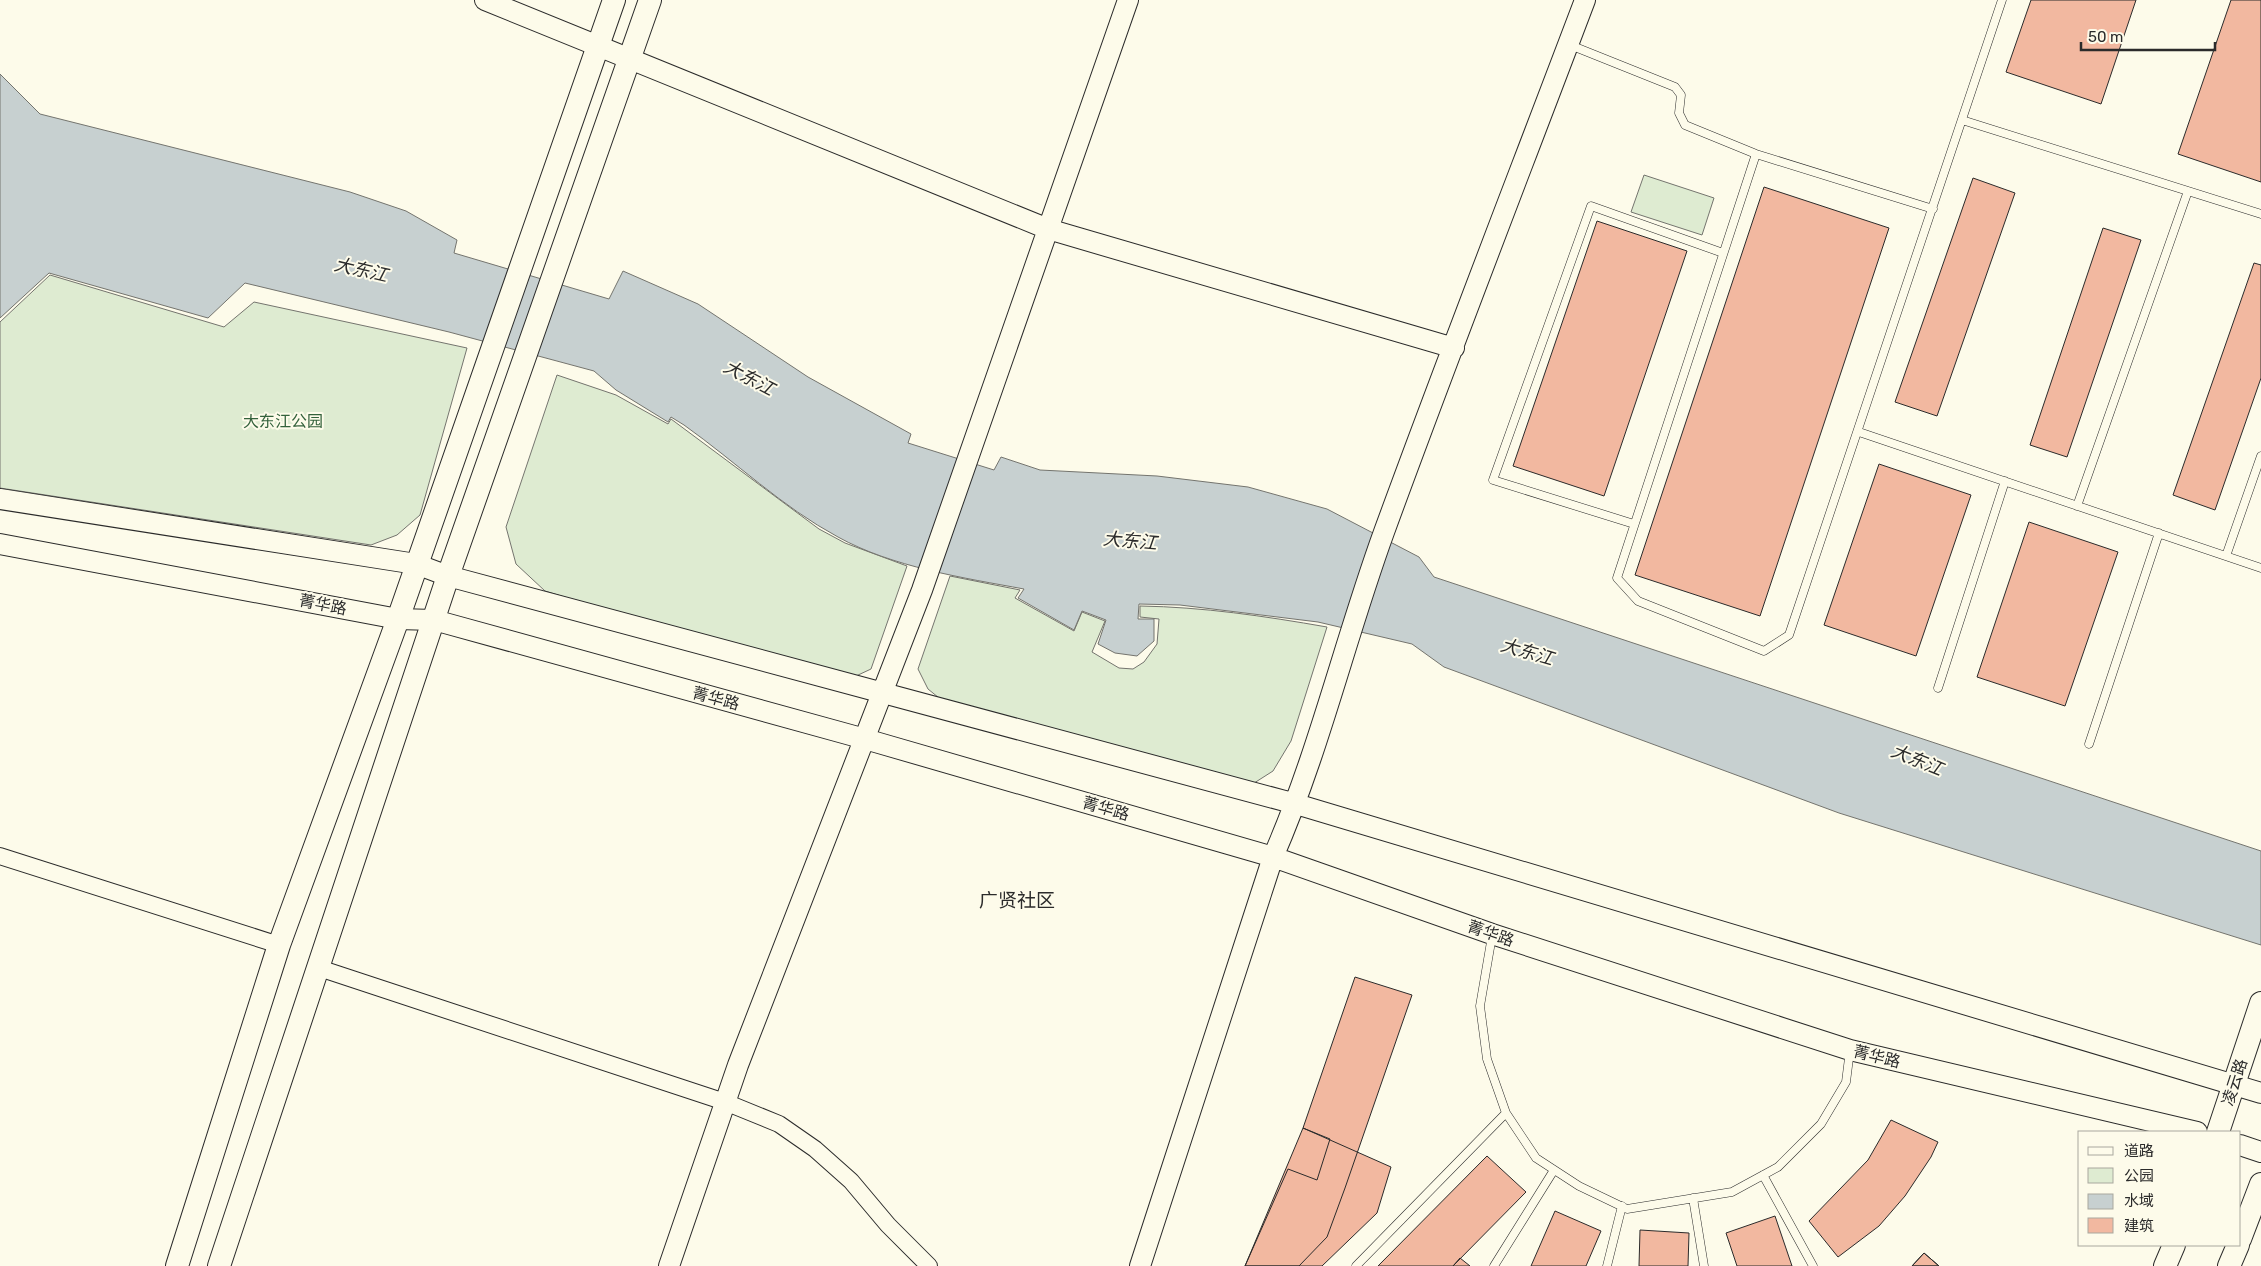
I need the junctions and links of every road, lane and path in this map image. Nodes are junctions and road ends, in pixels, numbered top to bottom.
1 (485, 0) edge
2 (614, 0) edge
3 (650, 0) edge
4 (1128, 0) edge
5 (1585, 0) edge
6 (2002, 0) edge
7 (1568, 45) junction
8 (599, 46) junction
9 (631, 59) junction
10 (1962, 120) junction
11 (1756, 154) junction
12 (2188, 191) junction
13 (1932, 209) junction
14 (2261, 214) edge
15 (1048, 229) junction
16 (1723, 253) junction
17 (1454, 348) junction
18 (1859, 432) junction
19 (2261, 456) edge
20 (2005, 481) junction
21 (0, 499) edge
22 (2077, 506) junction
23 (1634, 524) junction
24 (2159, 533) junction
25 (0, 544) edge
26 (2226, 556) junction
27 (416, 564) junction
28 (2261, 568) edge
29 (448, 576) junction
30 (398, 619) junction
31 (434, 620) junction
32 (1938, 688) dead end
33 (883, 692) junction
34 (865, 739) junction
35 (2089, 744) dead end
36 (1296, 804) junction
37 (0, 856) edge
38 (1274, 857) junction
39 (1492, 934) junction
40 (280, 945) junction
41 (319, 968) junction
42 (2261, 1003) edge
43 (1850, 1050) junction
44 (2232, 1084) junction
45 (2261, 1092) edge
46 (725, 1102) junction
47 (1506, 1113) junction
48 (2193, 1131) edge
49 (2218, 1131) edge
50 (2241, 1145) edge
51 (2261, 1152) edge
52 (1554, 1170) junction
53 (1763, 1175) junction
54 (2261, 1184) edge
55 (1693, 1198) junction
56 (1622, 1206) junction
57 (2241, 1236) edge
58 (2174, 1246) edge
59 (2238, 1246) edge
60 (177, 1266) edge
61 (219, 1266) edge
62 (669, 1266) edge
63 (929, 1266) edge
64 (1140, 1266) edge
65 (1356, 1266) edge
66 (1494, 1266) edge
67 (1607, 1266) edge
68 (1704, 1266) edge
69 (1813, 1266) edge
70 (2165, 1266) edge
71 (2229, 1266) edge

1 - 8 street
2 - 8 main road
3 - 9 main road
4 - 15 street
5 - 7 street
6 - 10 lane
7 - 11 lane
7 - 17 street
8 - 9 street
8 - 27 main road
9 - 15 street
9 - 29 main road
10 - 12 lane
10 - 13 lane
11 - 13 lane
11 - 16 lane
12 - 14 lane
12 - 22 lane
13 - 18 lane
15 - 17 street
15 - 33 street
16 - 23 lane
16 - 23 lane
17 - 36 street
18 - 20 lane
18 - 23 lane
19 - 26 lane
20 - 22 lane
20 - 32 lane
21 - 27 street
22 - 24 lane
24 - 26 lane
24 - 35 lane
25 - 30 street, 菁华路
26 - 28 lane
27 - 29 street
27 - 30 main road
29 - 31 main road
29 - 33 street
30 - 31 street, 菁华路
30 - 40 main road
31 - 34 street, 菁华路
31 - 41 main road
33 - 34 street
33 - 36 street
34 - 38 street, 菁华路
34 - 46 street
36 - 38 street
36 - 44 street
37 - 40 street
38 - 39 street, 菁华路
38 - 64 street
39 - 43 street, 菁华路
39 - 47 lane
40 - 60 main road
41 - 46 street
41 - 61 main road
42 - 44 main road, 凌云路
43 - 48 street, 菁华路
43 - 53 lane
44 - 45 street
44 - 49 main road, 凌云路
46 - 62 street
46 - 63 street
47 - 52 lane
47 - 65 lane
50 - 51 street
52 - 56 lane
52 - 66 lane
53 - 55 lane
53 - 69 lane
54 - 57 main road
55 - 56 lane
55 - 68 lane
56 - 67 lane
58 - 70 main road
59 - 71 main road

